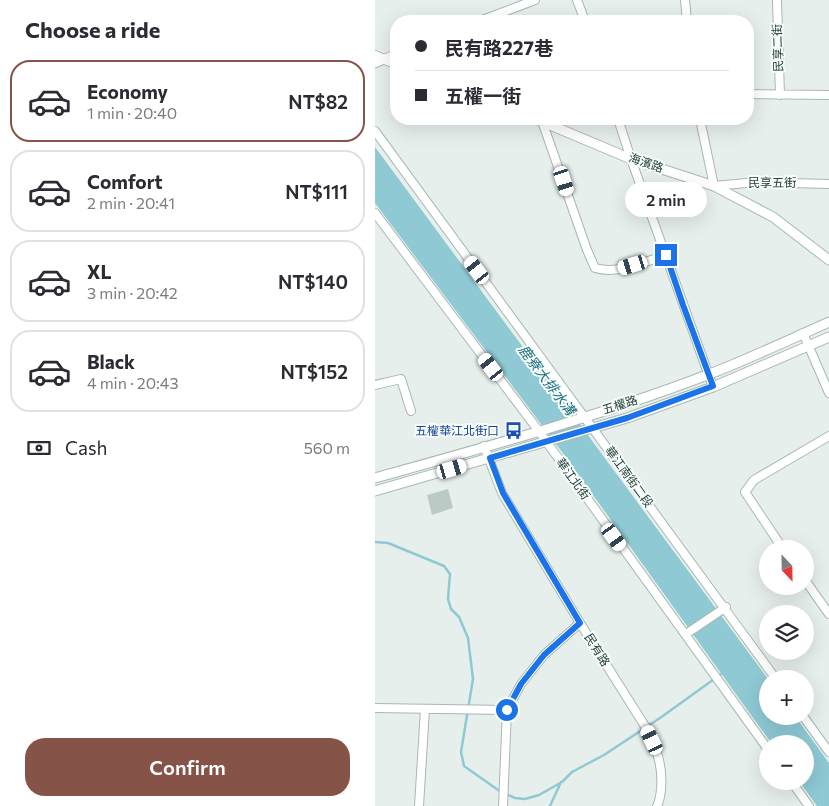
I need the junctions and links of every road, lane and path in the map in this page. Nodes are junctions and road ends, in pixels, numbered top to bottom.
1 (535, 0) edge
2 (577, 0) edge
3 (685, 0) edge
4 (777, 0) edge
5 (496, 15) edge
6 (583, 15) edge
7 (686, 15) edge
8 (375, 55) edge
9 (379, 61) edge
10 (754, 94) edge
11 (780, 95) junction
12 (829, 95) edge
13 (542, 125) edge
14 (552, 125) edge
15 (620, 125) edge
16 (701, 125) edge
17 (375, 131) edge
18 (631, 159) junction
19 (829, 184) edge
20 (714, 186) junction
21 (375, 213) edge
22 (666, 255) junction
23 (829, 260) edge
24 (829, 322) edge
25 (803, 333) junction
26 (829, 337) edge
27 (808, 346) junction
28 (709, 374) junction
29 (375, 385) edge
30 (713, 386) junction
31 (829, 393) edge
32 (411, 411) dead end
33 (582, 418) junction
34 (541, 430) junction
35 (590, 430) junction
36 (829, 436) edge
37 (548, 442) junction
38 (484, 446) junction
39 (490, 458) junction
40 (375, 478) edge
41 (375, 492) edge
42 (777, 540) edge
43 (814, 593) edge
44 (723, 609) junction
45 (829, 614) edge
46 (580, 623) junction
47 (687, 633) junction
48 (770, 670) edge
49 (375, 708) edge
50 (425, 709) junction
51 (507, 710) junction
52 (810, 725) edge
53 (759, 736) edge
54 (829, 752) edge
55 (797, 790) edge
56 (658, 804) edge
57 (419, 806) edge
58 (503, 806) edge
59 (668, 806) edge
60 (809, 806) edge

1 - 5 street
2 - 6 street
3 - 7 street
4 - 11 street, 民享二街
8 - 9 street
10 - 11 street
11 - 12 street
13 - 22 street
14 - 18 street, 海濱路
15 - 18 street
16 - 20 street
17 - 33 street, 華江南街二段
18 - 20 street, 海濱路
18 - 22 street
19 - 20 street, 民享五街
20 - 23 street, 海濱路
21 - 34 street, 華江北街
22 - 28 street
24 - 25 street, 五權路
25 - 27 street
25 - 28 street, 五權路
26 - 27 street, 五權路
27 - 30 street, 五權路
27 - 31 street
28 - 30 street
28 - 33 street, 五權路
29 - 32 street
30 - 35 street, 五權路
33 - 34 street, 五權路
33 - 35 street, 華江南街二段
34 - 37 street, 華江北街
34 - 38 street, 五權路
35 - 37 street, 五權路
35 - 44 street, 華江南街二段
36 - 42 street
37 - 39 street, 五權路
37 - 47 street, 華江北街
38 - 39 street, 民有路
38 - 40 street, 五權路
39 - 41 street, 五權路
39 - 46 street, 民有路
43 - 45 street
44 - 47 street
44 - 48 street, 華江南街二段
46 - 51 street
46 - 56 street, 民有路
47 - 53 street, 華江北街
49 - 50 street
50 - 51 street
50 - 57 street
51 - 58 street
52 - 54 street
55 - 60 street
56 - 59 street

